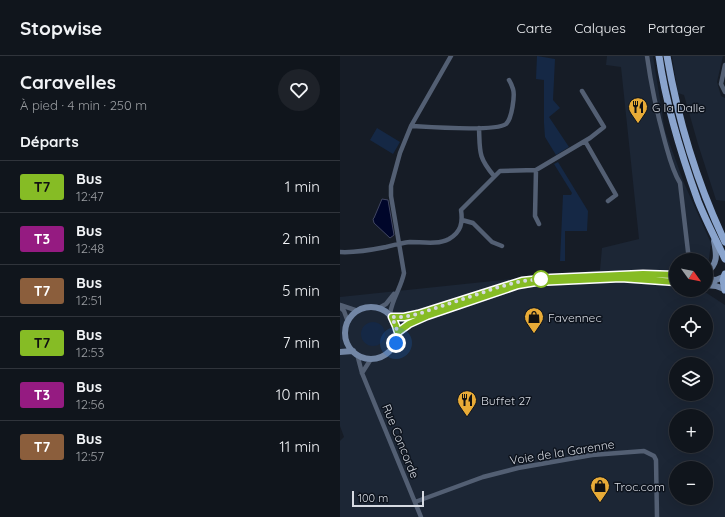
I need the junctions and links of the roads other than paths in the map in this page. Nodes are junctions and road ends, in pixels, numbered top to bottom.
1 (451, 56) edge
2 (647, 56) edge
3 (659, 56) edge
4 (667, 56) edge
5 (725, 65) edge
6 (510, 80) dead end
7 (582, 91) dead end
8 (725, 92) edge
9 (411, 126) junction
10 (479, 128) junction
11 (585, 141) junction
12 (536, 170) junction
13 (494, 176) junction
14 (608, 201) dead end
15 (462, 220) junction
16 (539, 224) dead end
17 (713, 234) junction
18 (725, 242) edge
19 (399, 244) junction
20 (502, 246) dead end
21 (340, 252) edge
22 (688, 253) edge
23 (725, 259) edge
24 (713, 265) edge
25 (669, 275) edge
26 (724, 276) edge
27 (713, 280) edge
28 (669, 281) edge
29 (713, 286) edge
30 (399, 288) junction
31 (725, 290) edge
32 (340, 306) edge
33 (379, 308) junction
34 (358, 311) junction
35 (391, 316) junction
36 (348, 322) junction
37 (398, 332) junction
38 (345, 334) junction
39 (340, 342) edge
40 (340, 352) edge
41 (355, 353) junction
42 (371, 359) junction
43 (362, 373) junction
44 (415, 502) junction
45 (421, 517) edge
46 (657, 517) edge

1 - 9 street
2 - 22 street
3 - 17 main road
4 - 18 main road
5 - 8 street
6 - 10 street
7 - 11 street
9 - 10 street
9 - 19 street
10 - 13 street
11 - 12 street
11 - 14 street
12 - 13 street
12 - 16 street
13 - 15 street
15 - 19 street
15 - 20 street
17 - 23 main road
17 - 24 main road
19 - 21 street
19 - 30 street
25 - 35 main road
26 - 27 main road
26 - 31 main road
28 - 37 main road
29 - 31 main road
30 - 33 street
30 - 35 street
32 - 34 street
32 - 36 street
33 - 34 main road
33 - 35 main road
34 - 36 main road
35 - 37 main road
36 - 38 main road
37 - 42 main road
38 - 39 main road
38 - 41 main road
40 - 41 main road
41 - 42 main road
41 - 43 street, Rue Concorde
42 - 43 street
43 - 44 street, Rue Concorde
44 - 45 street, Rue Concorde
44 - 46 street, Voie de la Garenne

